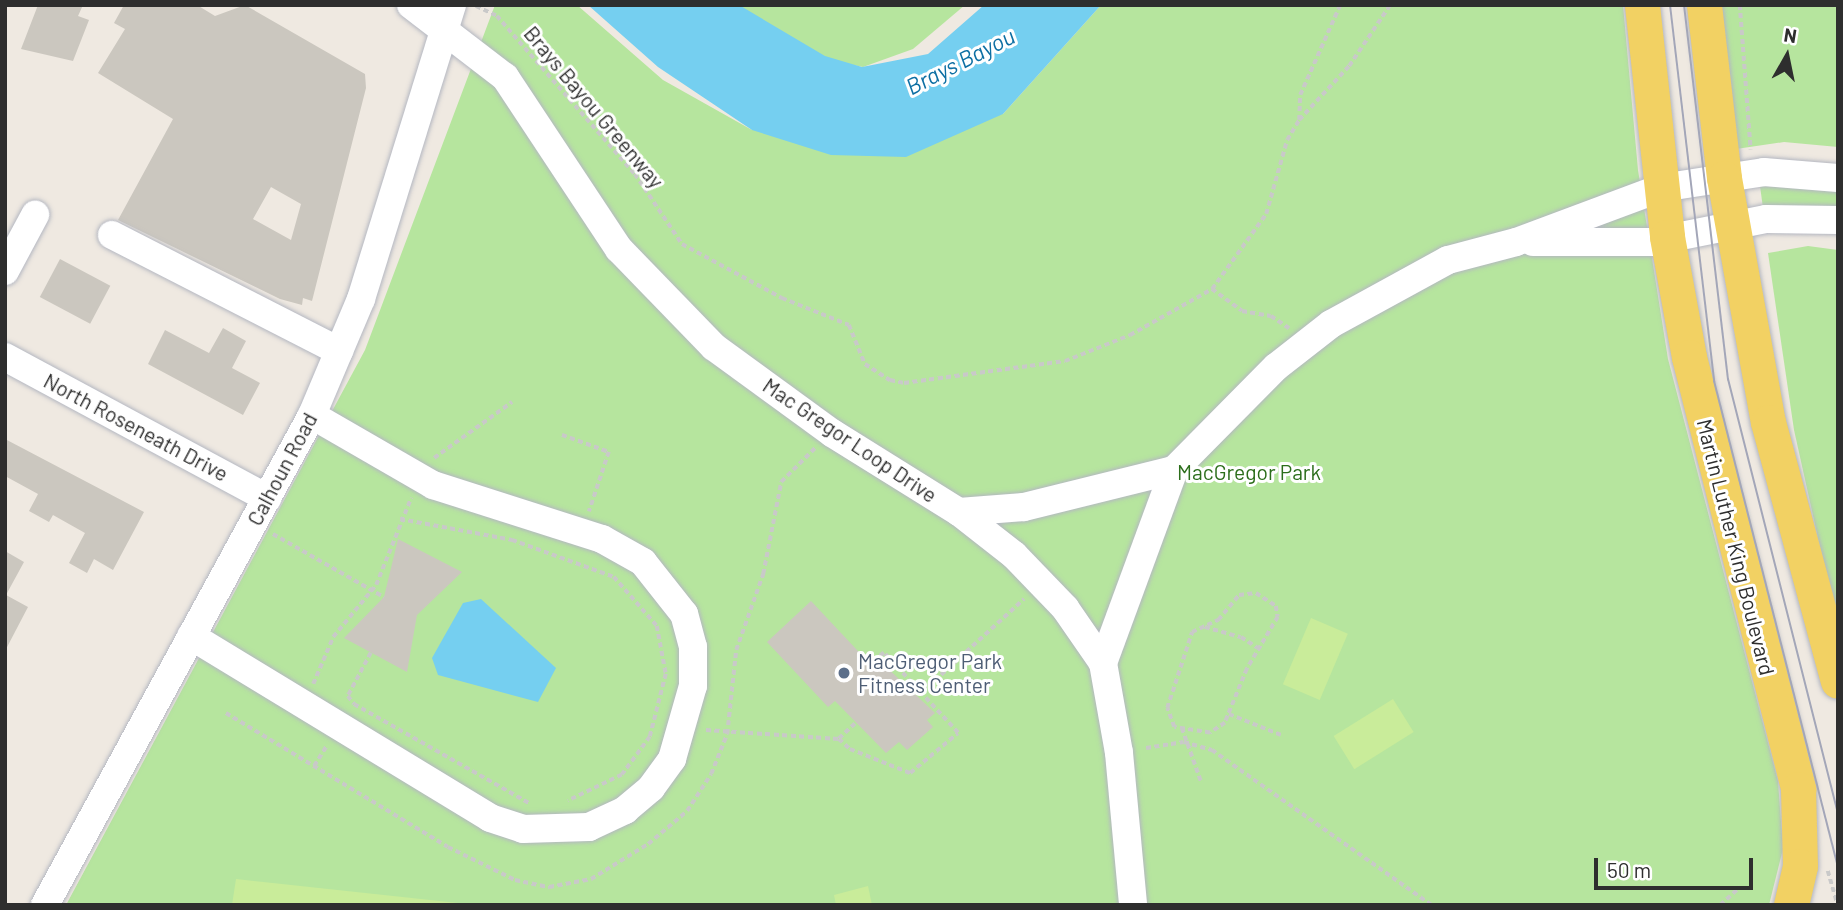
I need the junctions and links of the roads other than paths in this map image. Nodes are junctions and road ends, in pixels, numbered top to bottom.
1 (411, 5) edge
2 (1642, 5) edge
3 (1704, 5) edge
4 (449, 16) edge
5 (1838, 177) edge
6 (1724, 178) junction
7 (1661, 188) junction
8 (35, 215) dead end
9 (1838, 220) edge
10 (1732, 225) junction
11 (112, 235) dead end
12 (1667, 237) junction
13 (1516, 242) junction
14 (5, 271) edge
15 (339, 351) junction
16 (5, 357) edge
17 (312, 415) junction
18 (1174, 470) junction
19 (267, 498) junction
20 (959, 512) junction
21 (191, 636) junction
22 (1103, 663) junction
23 (1838, 681) edge
24 (45, 905) edge
25 (1133, 905) edge
26 (1791, 905) edge

1 - 4 street, Mac Gregor Loop Drive
2 - 7 main road, Martin Luther King Boulevard
3 - 6 main road
4 - 15 street, Calhoun Road
4 - 20 street, Mac Gregor Loop Drive
5 - 6 street
6 - 7 street
6 - 10 main road
7 - 12 main road, Martin Luther King Boulevard
7 - 13 street
8 - 14 street
9 - 10 street
10 - 12 street
10 - 23 main road
11 - 15 street
12 - 13 street
12 - 26 main road, Martin Luther King Boulevard
13 - 18 street
15 - 17 street, Calhoun Road
16 - 19 street, North Roseneath Drive
17 - 19 street, Calhoun Road
17 - 21 street
18 - 20 street
18 - 22 street
19 - 21 street, Calhoun Road
20 - 22 street, Mac Gregor Loop Drive
21 - 24 street, Calhoun Road
22 - 25 street, Mac Gregor Loop Drive

